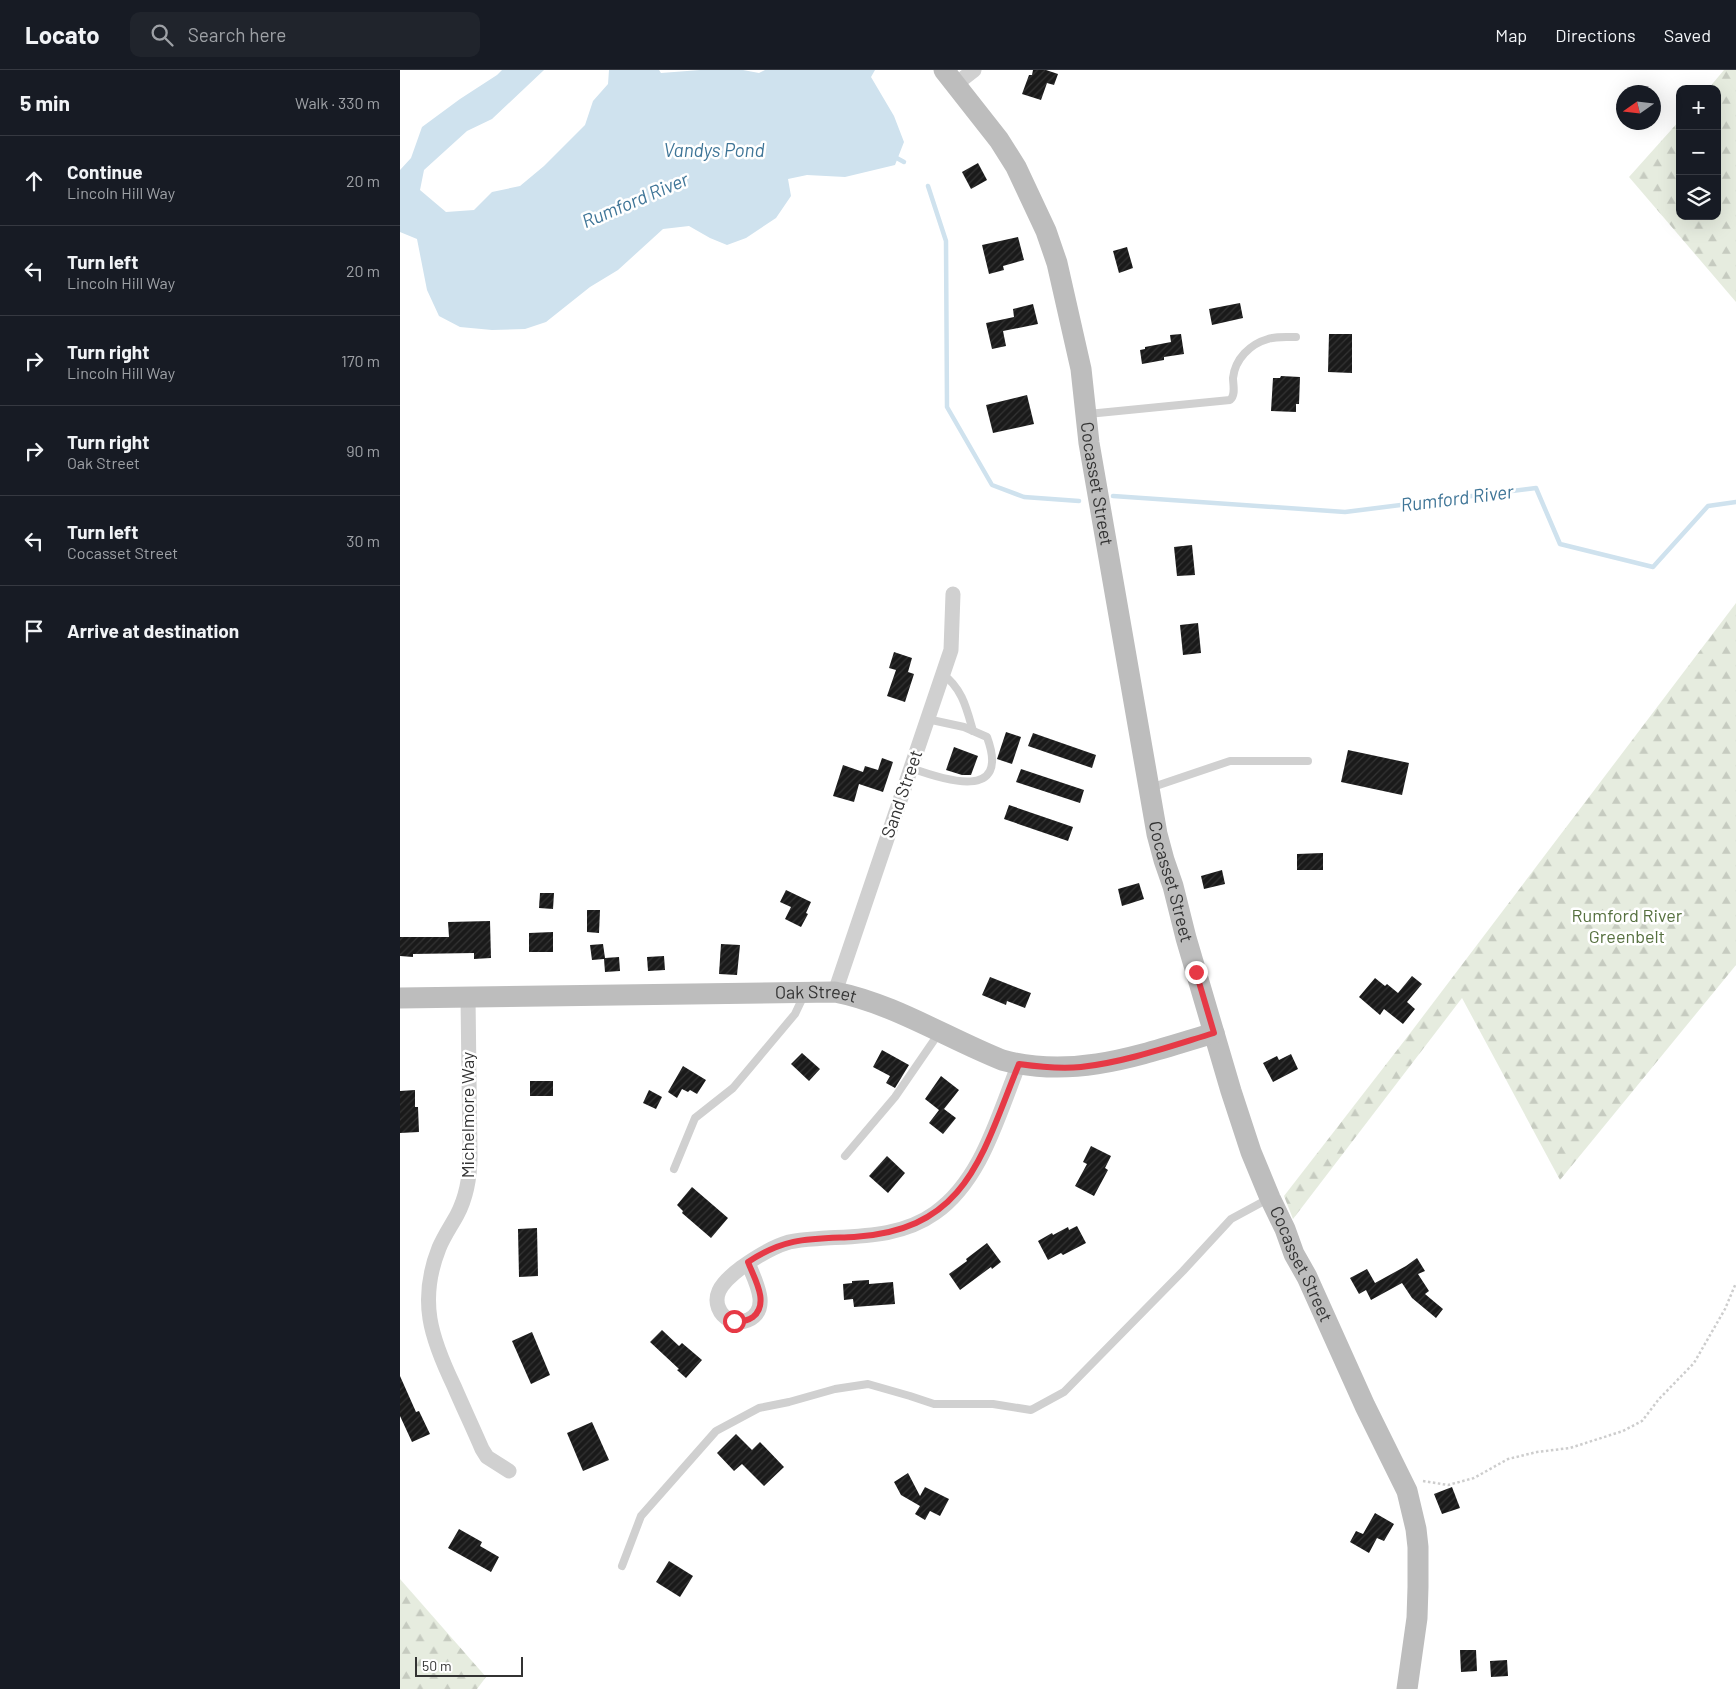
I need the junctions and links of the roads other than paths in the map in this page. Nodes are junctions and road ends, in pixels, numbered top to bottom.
1 (974, 70) edge
2 (950, 77) edge
3 (1296, 337) dead end
4 (1086, 414) junction
5 (953, 594) dead end
6 (942, 674) junction
7 (927, 719) junction
8 (973, 731) junction
9 (1308, 761) dead end
10 (911, 768) junction
11 (1150, 788) junction
12 (806, 991) junction
13 (835, 992) junction
14 (468, 997) junction
15 (400, 998) edge
16 (939, 1032) junction
17 (1214, 1033) junction
18 (1019, 1064) junction
19 (845, 1156) dead end
20 (674, 1169) dead end
21 (1270, 1198) junction
22 (748, 1262) dead end
23 (509, 1471) dead end
24 (622, 1566) dead end
25 (1407, 1689) edge

1 - 2 street
2 - 4 main road, Cocasset Street
3 - 4 lane
4 - 11 main road, Cocasset Street
5 - 6 street, Sand Street
6 - 7 street, Sand Street
6 - 8 lane
7 - 8 lane
7 - 10 street, Sand Street
8 - 10 lane
9 - 11 lane
10 - 13 street, Sand Street
11 - 17 main road, Cocasset Street
12 - 13 main road, Oak Street
12 - 14 main road, Oak Street
12 - 20 lane
13 - 16 main road, Oak Street
14 - 15 main road, Oak Street
14 - 23 street, Michelmore Way
16 - 18 main road, Oak Street
16 - 19 lane
17 - 18 main road, Oak Street
17 - 21 main road, Cocasset Street
18 - 22 street
21 - 24 lane
21 - 25 main road, Cocasset Street

